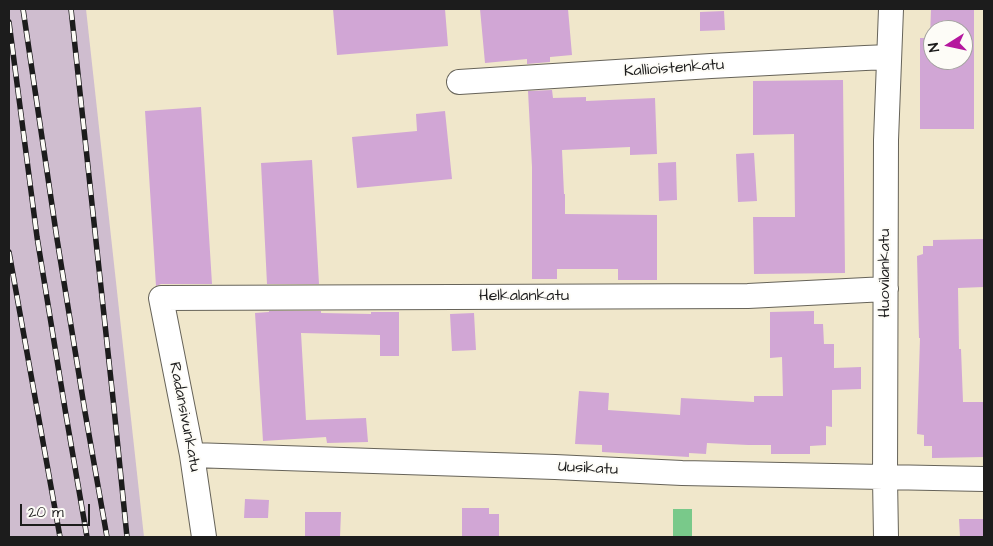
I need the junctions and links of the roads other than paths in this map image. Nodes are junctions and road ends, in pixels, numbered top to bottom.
1 (891, 9) edge
2 (889, 58) junction
3 (459, 82) dead end
4 (886, 289) junction
5 (162, 298) joint
6 (192, 455) junction
7 (885, 478) junction
8 (984, 479) edge
9 (204, 537) edge
10 (886, 537) edge

1 - 2 street, Huovilankatu
2 - 3 street, Kallioistenkatu
2 - 4 street, Huovilankatu
4 - 5 street, Helkalankatu
4 - 7 street, Huovilankatu
5 - 6 street, Radansivunkatu
6 - 7 street, Uusikatu
6 - 9 street, Radansivunkatu
7 - 8 street, Uusikatu
7 - 10 street, Huovilankatu

